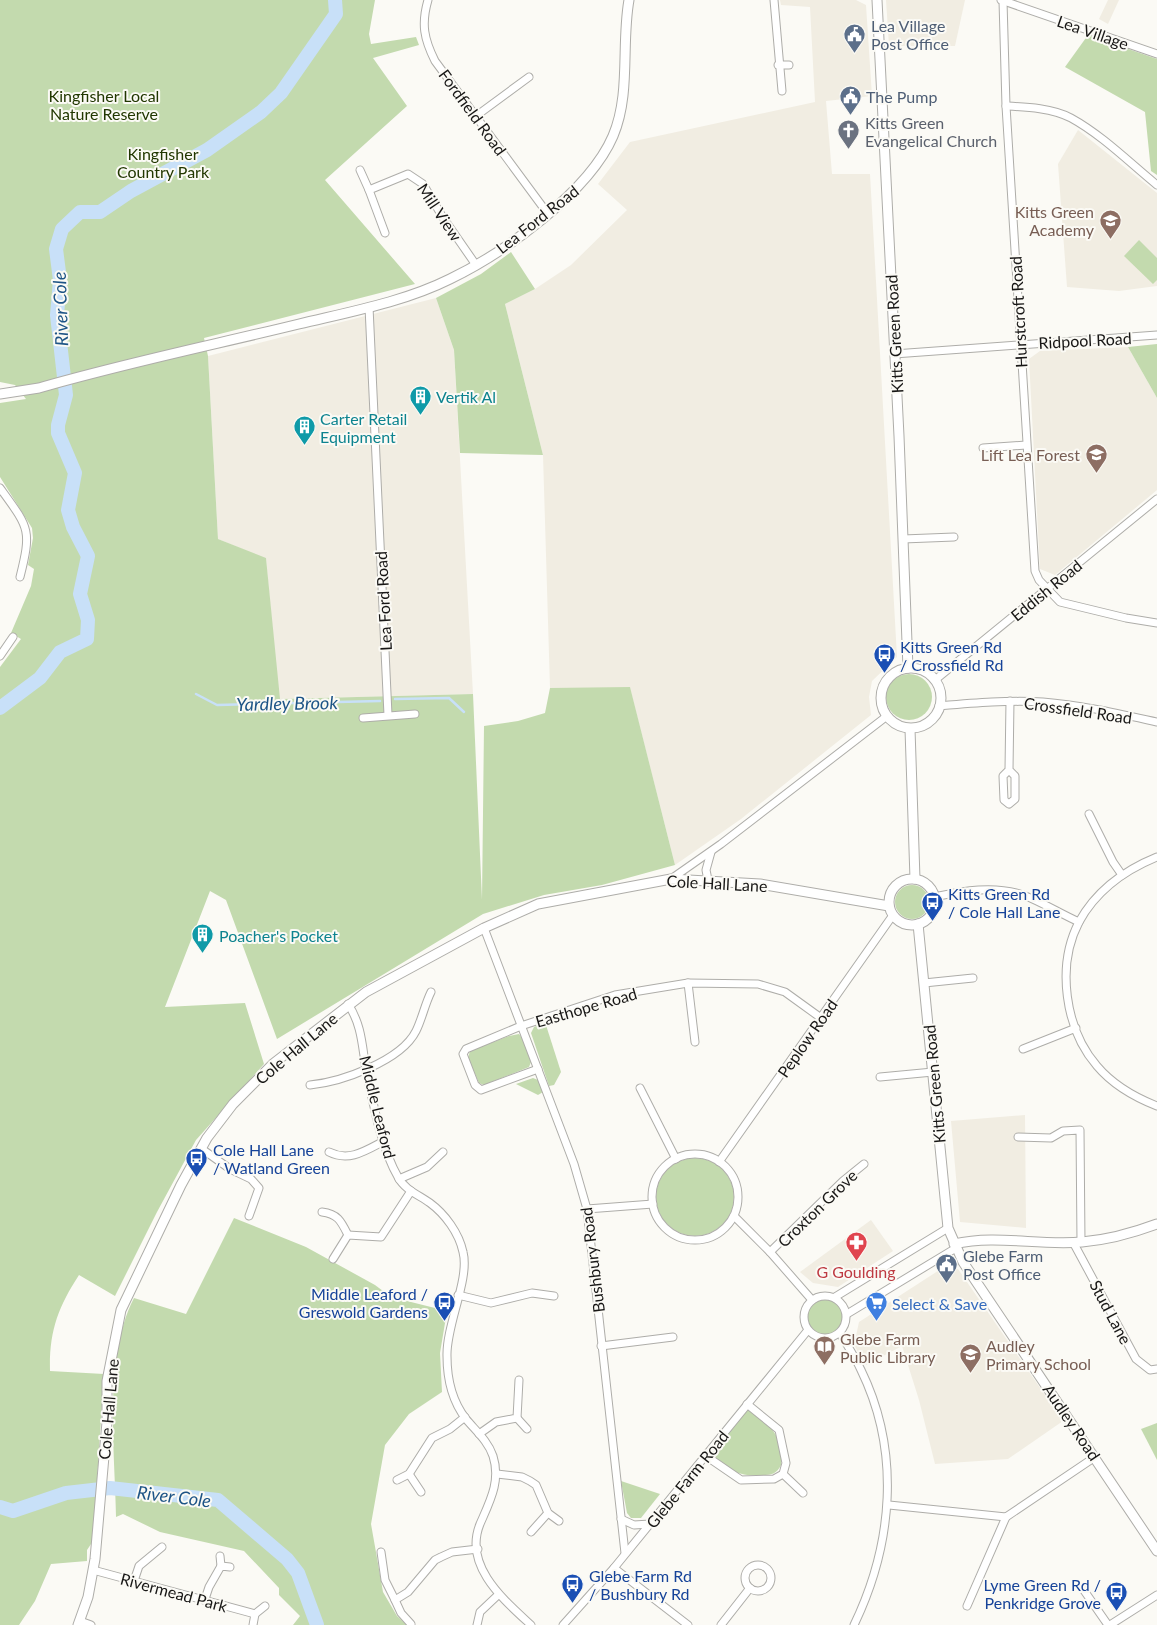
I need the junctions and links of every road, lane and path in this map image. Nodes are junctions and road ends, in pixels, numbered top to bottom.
1 (428, 0) edge
2 (629, 0) edge
3 (774, 0) edge
4 (876, 0) edge
5 (1002, 1) edge
6 (1157, 54) edge
7 (790, 64) dead end
8 (778, 65) junction
9 (529, 78) dead end
10 (782, 91) dead end
11 (1006, 106) junction
12 (476, 116) junction
13 (360, 170) dead end
14 (1157, 185) edge
15 (368, 190) junction
16 (548, 214) junction
17 (385, 233) dead end
18 (476, 265) junction
19 (369, 307) junction
20 (1157, 335) edge
21 (1019, 344) junction
22 (894, 354) junction
23 (0, 394) edge
24 (1026, 446) junction
25 (983, 448) dead end
26 (0, 488) edge
27 (1157, 499) edge
28 (954, 537) dead end
29 (903, 539) junction
30 (20, 576) dead end
31 (1047, 589) junction
32 (1157, 623) edge
33 (13, 637) dead end
34 (0, 656) edge
35 (908, 668) junction
36 (934, 680) junction
37 (1010, 701) junction
38 (939, 706) junction
39 (415, 714) dead end
40 (388, 715) junction
41 (887, 716) junction
42 (363, 718) dead end
43 (1157, 722) edge
44 (910, 729) junction
45 (1009, 770) dead end
46 (1089, 814) dead end
47 (713, 850) junction
48 (1157, 857) edge
49 (1122, 875) junction
50 (671, 879) junction
51 (914, 879) junction
52 (708, 880) junction
53 (934, 897) junction
54 (891, 910) junction
55 (1079, 922) junction
56 (918, 924) junction
57 (484, 928) junction
58 (973, 978) dead end
59 (688, 983) junction
60 (924, 983) junction
61 (431, 992) dead end
62 (417, 1000) dead end
63 (348, 1004) junction
64 (425, 1004) junction
65 (821, 1018) junction
66 (521, 1026) junction
67 (1076, 1028) junction
68 (695, 1042) dead end
69 (1023, 1049) dead end
70 (366, 1069) junction
71 (538, 1069) junction
72 (933, 1072) junction
73 (880, 1077) dead end
74 (310, 1085) dead end
75 (640, 1088) dead end
76 (1157, 1106) edge
77 (1018, 1137) dead end
78 (384, 1141) junction
79 (202, 1148) junction
80 (329, 1152) dead end
81 (443, 1152) dead end
82 (676, 1159) junction
83 (719, 1162) junction
84 (864, 1164) dead end
85 (399, 1179) junction
86 (411, 1191) junction
87 (653, 1204) junction
88 (587, 1209) junction
89 (322, 1212) dead end
90 (248, 1216) dead end
91 (734, 1216) junction
92 (1157, 1224) edge
93 (948, 1228) junction
94 (348, 1235) junction
95 (1077, 1242) junction
96 (955, 1246) junction
97 (770, 1252) junction
98 (333, 1259) dead end
99 (458, 1295) junction
100 (554, 1296) dead end
101 (835, 1297) junction
102 (812, 1300) junction
103 (847, 1314) junction
104 (808, 1330) junction
105 (840, 1333) junction
106 (673, 1337) dead end
107 (601, 1346) junction
108 (1157, 1369) edge
109 (519, 1380) dead end
110 (747, 1404) junction
111 (465, 1417) junction
112 (517, 1418) junction
113 (527, 1429) dead end
114 (479, 1434) junction
115 (706, 1456) junction
116 (1095, 1457) junction
117 (409, 1474) junction
118 (496, 1474) junction
119 (782, 1474) junction
120 (397, 1480) dead end
121 (421, 1492) dead end
122 (803, 1493) dead end
123 (889, 1505) junction
124 (548, 1512) junction
125 (1006, 1516) junction
126 (620, 1519) junction
127 (559, 1521) dead end
128 (650, 1524) junction
129 (531, 1532) dead end
130 (162, 1547) dead end
131 (478, 1549) junction
132 (1157, 1550) edge
133 (381, 1552) dead end
134 (625, 1553) junction
135 (220, 1556) dead end
136 (221, 1566) junction
137 (230, 1566) dead end
138 (614, 1568) junction
139 (93, 1570) junction
140 (134, 1580) junction
141 (750, 1588) dead end
142 (1083, 1589) dead end
143 (498, 1595) junction
144 (1157, 1595) edge
145 (205, 1599) junction
146 (395, 1600) junction
147 (968, 1603) dead end
148 (265, 1606) dead end
149 (255, 1614) junction
150 (79, 1623) edge
151 (411, 1624) edge
152 (92, 1625) edge
153 (253, 1625) edge
154 (477, 1625) edge
155 (531, 1625) edge
156 (563, 1625) edge
157 (688, 1625) edge
158 (721, 1625) edge
159 (854, 1625) edge
160 (1109, 1625) edge

1 - 12 street, Fordfield Road
2 - 16 street, Lea Ford Road
3 - 8 street
4 - 22 street, Kitts Green Road
5 - 6 street, Lea Village
5 - 11 street, Hurstcroft Road
7 - 8 street
8 - 10 street
9 - 12 street
11 - 14 street
11 - 21 street, Hurstcroft Road
12 - 16 street, Fordfield Road
13 - 15 street
15 - 17 street
15 - 18 street, Mill View
16 - 18 street, Lea Ford Road
18 - 19 street, Lea Ford Road
19 - 23 street, Lea Ford Road
19 - 40 street, Lea Ford Road
20 - 21 street, Ridpool Road
21 - 22 street, Ridpool Road
21 - 24 street, Hurstcroft Road
22 - 29 street, Kitts Green Road
24 - 25 street
24 - 31 street, Hurstcroft Road
26 - 30 street
27 - 31 street, Eddish Road
28 - 29 street
29 - 35 street, Kitts Green Road
31 - 32 street
31 - 36 street, Eddish Road
33 - 34 street
35 - 36 street
35 - 41 street
36 - 38 street
37 - 38 street, Crossfield Road
37 - 43 street, Crossfield Road
37 - 45 street
38 - 44 street
39 - 40 street
40 - 42 street
41 - 44 street
41 - 47 street
44 - 51 street
46 - 49 street
47 - 50 street
47 - 52 street
48 - 49 street
49 - 55 street
50 - 52 street, Cole Hall Lane
50 - 57 street, Cole Hall Lane
51 - 53 street
51 - 54 street
52 - 54 street, Cole Hall Lane
53 - 55 street
53 - 56 street
54 - 56 street
54 - 65 street, Peplow Road
55 - 67 street
56 - 60 street, Kitts Green Road
57 - 63 street, Cole Hall Lane
57 - 66 street, Bushbury Road
58 - 60 street
59 - 65 street, Easthope Road
59 - 66 street, Easthope Road
59 - 68 street
60 - 72 street, Kitts Green Road
61 - 64 street
62 - 64 street
63 - 70 street, Middle Leaford
63 - 79 street, Cole Hall Lane
64 - 70 street
65 - 83 street, Peplow Road
66 - 71 street, Bushbury Road
66 - 71 street, Easthope Road
67 - 69 street
67 - 76 street
70 - 74 street
70 - 78 street, Middle Leaford
71 - 88 street, Bushbury Road
72 - 73 street
72 - 93 street, Kitts Green Road
75 - 82 street
77 - 95 street
78 - 80 street
78 - 85 street, Middle Leaford
79 - 90 street
79 - 139 street, Cole Hall Lane
81 - 85 street
82 - 83 street
82 - 87 street
83 - 91 street
84 - 97 street, Croxton Grove
85 - 86 street, Middle Leaford
86 - 94 street
86 - 99 street, Middle Leaford
87 - 88 street
87 - 91 street
88 - 107 street, Bushbury Road
89 - 94 street
91 - 97 street
92 - 95 street
93 - 96 street, Kitts Green Road
93 - 101 street
94 - 98 street
95 - 96 street
95 - 108 street, Stud Lane
96 - 103 street
96 - 116 street, Audley Road
97 - 102 street
99 - 100 street
99 - 111 street, Middle Leaford
101 - 102 street
101 - 103 street
102 - 104 street
103 - 105 street
104 - 105 street
104 - 110 street, Glebe Farm Road
105 - 123 street
106 - 107 street
107 - 126 street, Bushbury Road
109 - 112 street
110 - 115 street, Glebe Farm Road
110 - 119 street
111 - 114 street, Middle Leaford
111 - 117 street
112 - 113 street
112 - 114 street
114 - 118 street, Middle Leaford
115 - 119 street
115 - 128 street, Glebe Farm Road
116 - 125 street
116 - 132 street, Audley Road
117 - 120 street
117 - 121 street
118 - 124 street
118 - 131 street, Middle Leaford
119 - 122 street
123 - 125 street
123 - 159 street
124 - 127 street
124 - 129 street
125 - 147 street
126 - 128 street
126 - 134 street, Bushbury Road
128 - 134 street, Glebe Farm Road
130 - 140 street
131 - 143 street, Middle Leaford
131 - 146 street
133 - 146 street
134 - 138 street, Glebe Farm Road
135 - 136 street
136 - 137 street
136 - 145 street
138 - 156 street, Glebe Farm Road
138 - 157 street
139 - 140 street, Rivermead Park
139 - 150 street, Cole Hall Lane
140 - 145 street, Rivermead Park
141 - 158 street
142 - 160 street
143 - 154 street
143 - 155 street, Middle Leaford
144 - 160 street
145 - 149 street, Rivermead Park
146 - 151 street
148 - 149 street
149 - 153 street
150 - 152 street

